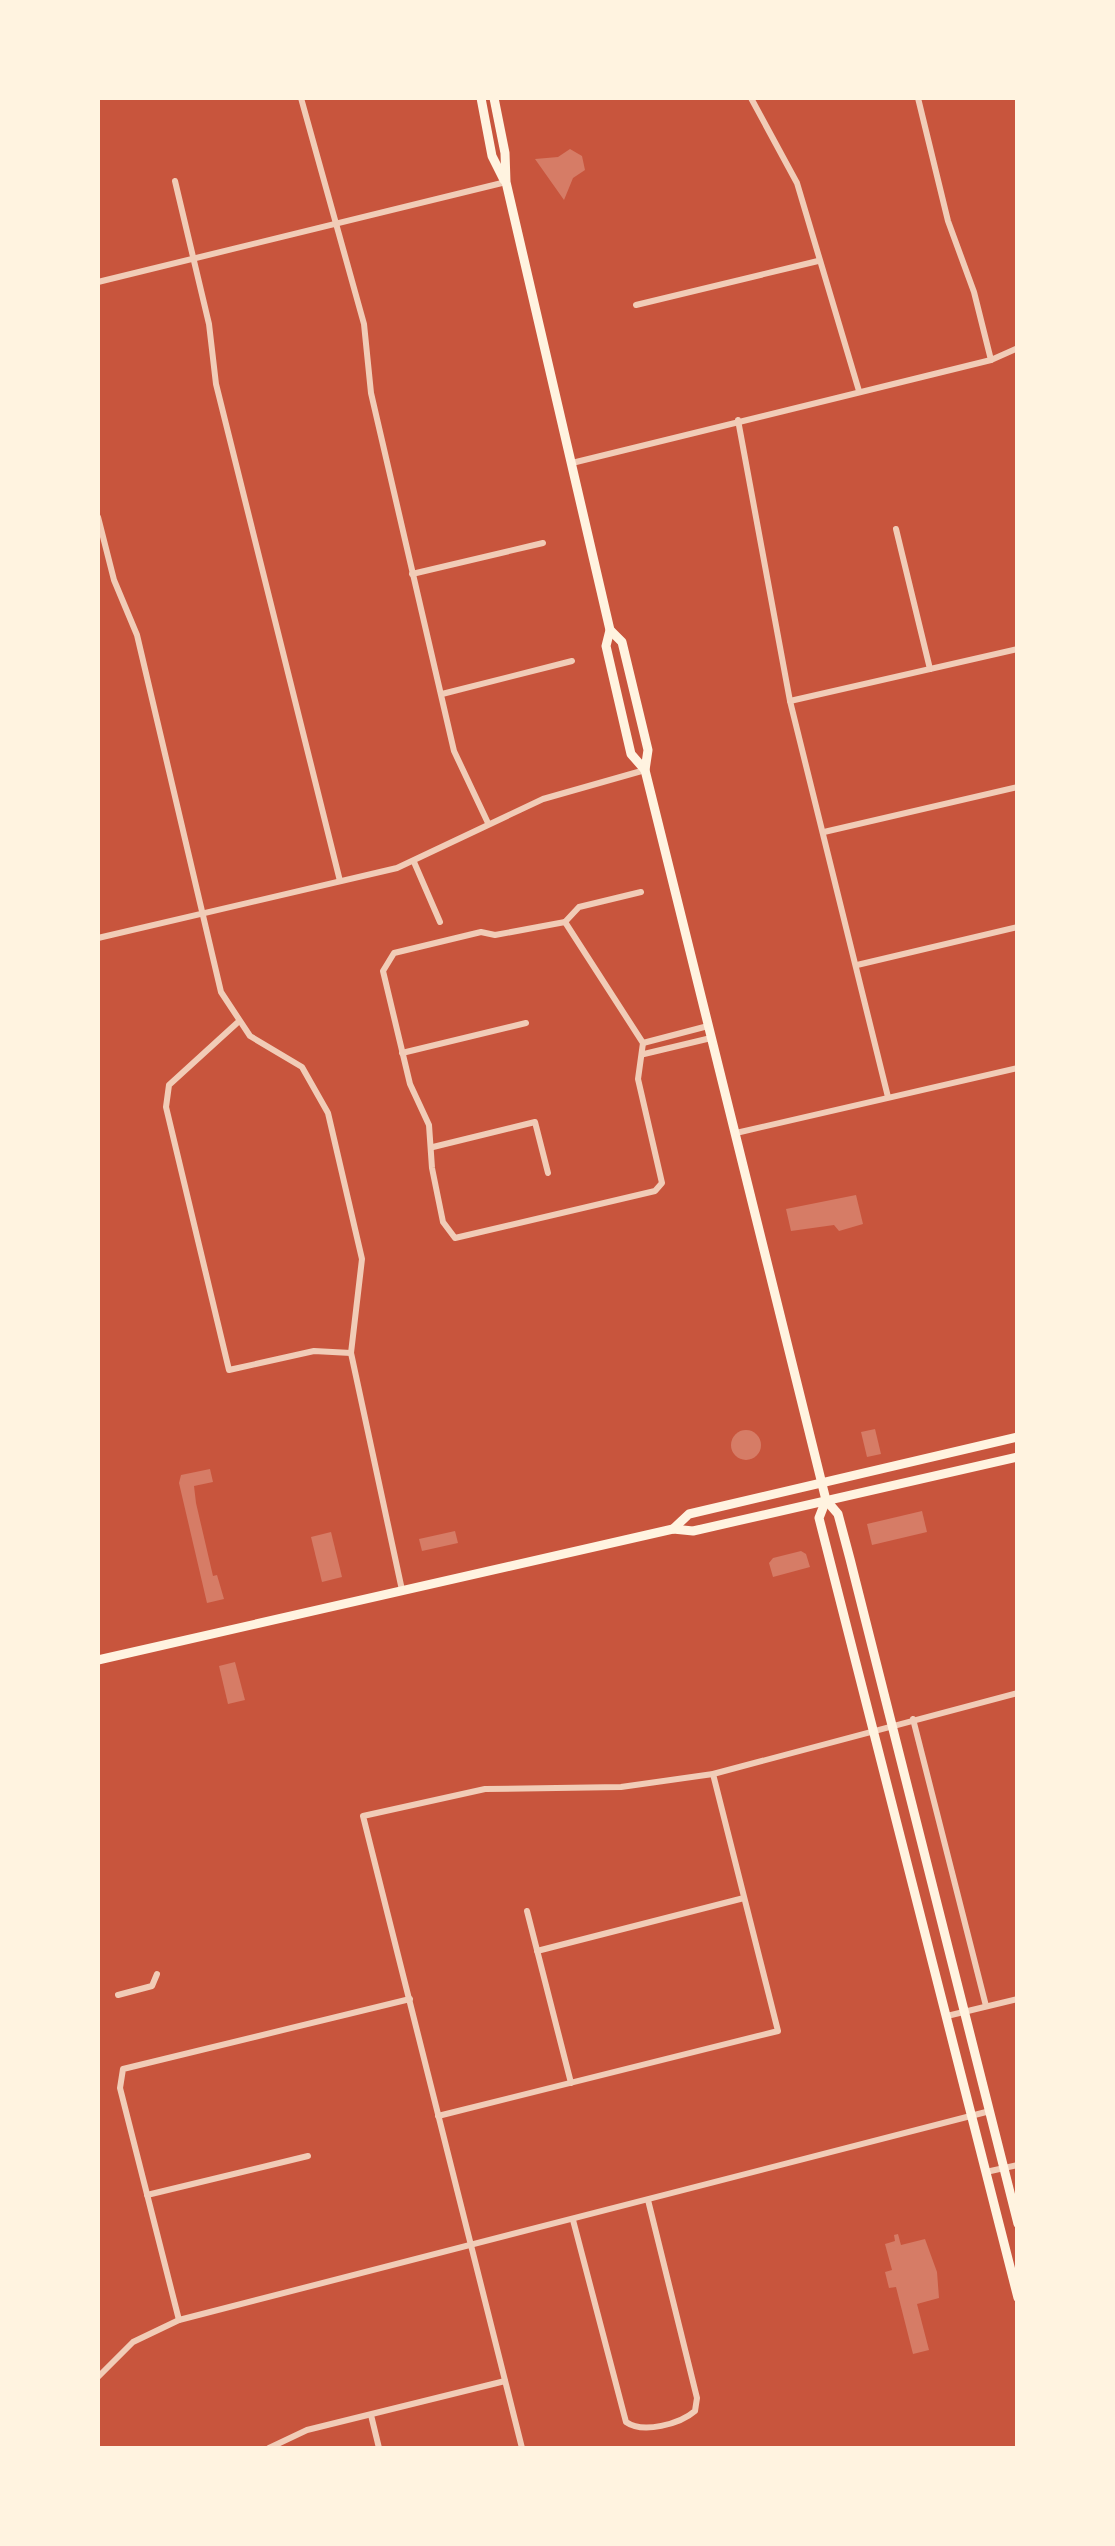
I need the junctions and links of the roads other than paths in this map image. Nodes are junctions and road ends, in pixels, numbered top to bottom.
1 (300, 98) edge
2 (494, 98) edge
3 (751, 98) edge
4 (918, 98) edge
5 (481, 99) edge
6 (175, 181) dead end
7 (506, 182) junction
8 (338, 224) junction
9 (194, 260) junction
10 (818, 261) junction
11 (98, 282) edge
12 (636, 304) dead end
13 (1018, 348) edge
14 (991, 360) junction
15 (858, 391) junction
16 (738, 420) junction
17 (572, 462) junction
18 (98, 517) edge
19 (896, 529) dead end
20 (543, 542) dead end
21 (412, 574) junction
22 (610, 630) junction
23 (1018, 649) edge
24 (572, 661) dead end
25 (930, 669) junction
26 (442, 694) junction
27 (790, 701) junction
28 (645, 770) junction
29 (1018, 787) edge
30 (488, 823) junction
31 (824, 832) junction
32 (414, 862) junction
33 (340, 880) junction
34 (641, 892) dead end
35 (202, 914) junction
36 (440, 922) dead end
37 (564, 922) junction
38 (1018, 927) edge
39 (98, 938) edge
40 (857, 965) junction
41 (238, 1023) junction
42 (526, 1024) dead end
43 (711, 1031) junction
44 (642, 1043) junction
45 (402, 1053) junction
46 (644, 1054) junction
47 (1018, 1068) edge
48 (888, 1097) junction
49 (736, 1133) junction
50 (433, 1148) junction
51 (548, 1173) dead end
52 (351, 1353) junction
53 (1018, 1436) edge
54 (1018, 1457) edge
55 (822, 1482) junction
56 (826, 1500) junction
57 (673, 1529) junction
58 (402, 1590) junction
59 (98, 1660) edge
60 (1018, 1692) edge
61 (913, 1720) junction
62 (892, 1727) junction
63 (874, 1733) junction
64 (714, 1774) junction
65 (744, 1898) junction
66 (527, 1911) dead end
67 (537, 1951) junction
68 (157, 1974) dead end
69 (118, 1995) dead end
70 (410, 1999) junction
71 (1018, 1999) edge
72 (986, 2006) junction
73 (965, 2012) junction
74 (947, 2016) junction
75 (571, 2083) junction
76 (990, 2111) junction
77 (438, 2116) junction
78 (972, 2116) junction
79 (308, 2156) dead end
80 (1018, 2165) edge
81 (1004, 2168) junction
82 (986, 2172) junction
83 (147, 2196) junction
84 (648, 2200) junction
85 (574, 2220) junction
86 (1018, 2224) edge
87 (472, 2246) junction
88 (1018, 2298) edge
89 (179, 2320) junction
90 (98, 2377) edge
91 (505, 2382) junction
92 (371, 2415) junction
93 (269, 2448) edge
94 (378, 2448) edge
95 (522, 2448) edge

1 - 8 street
2 - 5 main road
2 - 7 main road
3 - 10 street
4 - 14 street
5 - 7 main road
6 - 9 street
7 - 8 street
7 - 17 main road
8 - 9 street
8 - 21 street
9 - 11 street
9 - 33 street
10 - 12 street
10 - 15 street
13 - 14 street
14 - 15 street
15 - 16 street
16 - 17 street
16 - 27 street
17 - 22 main road
18 - 35 street
19 - 25 street
20 - 21 street
21 - 26 street
22 - 28 main road
22 - 28 main road
23 - 25 street
24 - 26 street
25 - 27 street
26 - 30 street
27 - 31 street
28 - 30 street
28 - 43 main road
29 - 31 street
30 - 32 street
31 - 40 street
32 - 33 street
32 - 36 street
33 - 35 street
34 - 37 street
35 - 39 street
35 - 41 street
37 - 44 street
37 - 45 street
38 - 40 street
40 - 48 street
41 - 52 street
41 - 52 street
42 - 45 street
43 - 44 street
43 - 46 street
43 - 49 main road
44 - 46 street
45 - 50 street
46 - 50 street
47 - 48 street
48 - 49 street
49 - 55 main road
50 - 51 street
52 - 58 street
53 - 55 main road
54 - 56 main road
55 - 56 main road
55 - 57 main road
56 - 57 main road
56 - 62 main road
56 - 63 main road
57 - 58 main road
58 - 59 main road
60 - 61 street
61 - 62 street
61 - 72 street
62 - 63 street
62 - 73 main road
63 - 64 street
63 - 74 main road
64 - 65 street
64 - 70 street
65 - 67 street
65 - 75 street
66 - 67 street
67 - 75 street
68 - 69 street
70 - 77 street
70 - 83 street
71 - 72 street
72 - 73 street
73 - 74 street
73 - 76 main road
74 - 78 main road
75 - 77 street
76 - 78 street
76 - 81 main road
77 - 87 street
78 - 82 main road
78 - 84 street
79 - 83 street
80 - 81 street
81 - 82 street
81 - 86 main road
82 - 88 main road
83 - 89 street
84 - 85 street
84 - 85 street
85 - 87 street
87 - 89 street
87 - 91 street
89 - 90 street
91 - 92 street
91 - 95 street
92 - 93 street
92 - 94 street

